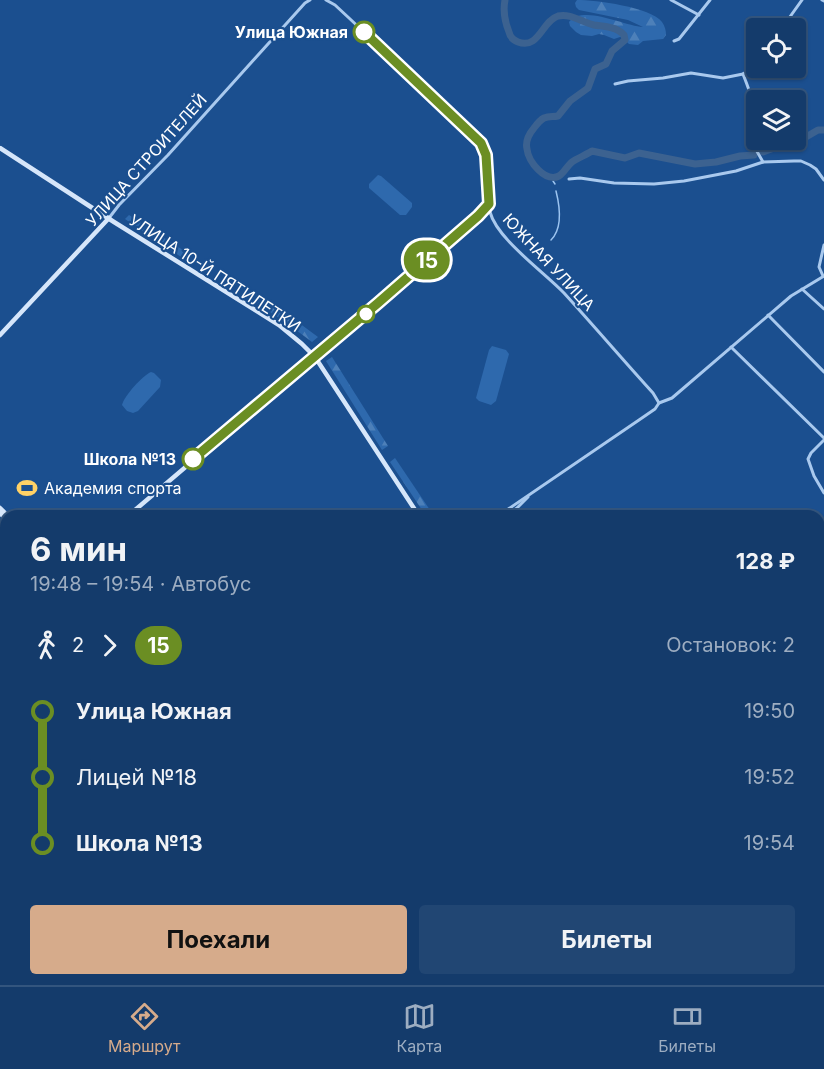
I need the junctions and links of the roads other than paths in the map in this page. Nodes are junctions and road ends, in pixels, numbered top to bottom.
1 (310, 0) edge
2 (326, 0) edge
3 (671, 0) edge
4 (710, 0) edge
5 (802, 0) edge
6 (699, 15) junction
7 (789, 18) edge
8 (674, 41) dead end
9 (746, 72) edge
10 (742, 74) junction
11 (615, 84) dead end
12 (0, 148) edge
13 (763, 162) junction
14 (568, 179) dead end
15 (824, 180) edge
16 (489, 204) junction
17 (478, 216) junction
18 (491, 217) junction
19 (109, 218) junction
20 (824, 245) edge
21 (823, 276) edge
22 (802, 289) junction
23 (824, 309) edge
24 (768, 315) junction
25 (0, 335) edge
26 (730, 347) junction
27 (315, 357) junction
28 (824, 372) edge
29 (659, 403) junction
30 (824, 439) edge
31 (824, 493) edge
32 (529, 496) junction
33 (135, 510) edge
34 (415, 510) edge
35 (507, 510) edge
36 (514, 510) edge

1 - 19 street, УЛИЦА СТРОИТЕЛЕЙ
2 - 16 street, ЮЖНАЯ УЛИЦА
3 - 6 street
4 - 6 street
5 - 7 street
6 - 8 street
9 - 10 street
10 - 11 street
10 - 13 street
12 - 19 main road, УЛИЦА 10-Й ПЯТИЛЕТКИ
13 - 14 street
13 - 15 street
16 - 17 street
16 - 18 street, ЮЖНАЯ УЛИЦА
17 - 18 street
17 - 27 street
18 - 29 street, ЮЖНАЯ УЛИЦА
19 - 25 main road, УЛИЦА СТРОИТЕЛЕЙ
19 - 27 main road, УЛИЦА 10-Й ПЯТИЛЕТКИ
20 - 21 street
21 - 22 street
22 - 23 street
22 - 24 street
24 - 26 street
24 - 28 street
26 - 29 street
26 - 30 street
27 - 33 main road
27 - 34 main road, УЛИЦА 10-Й ПЯТИЛЕТКИ
29 - 32 street
30 - 31 street
32 - 35 street
32 - 36 street

